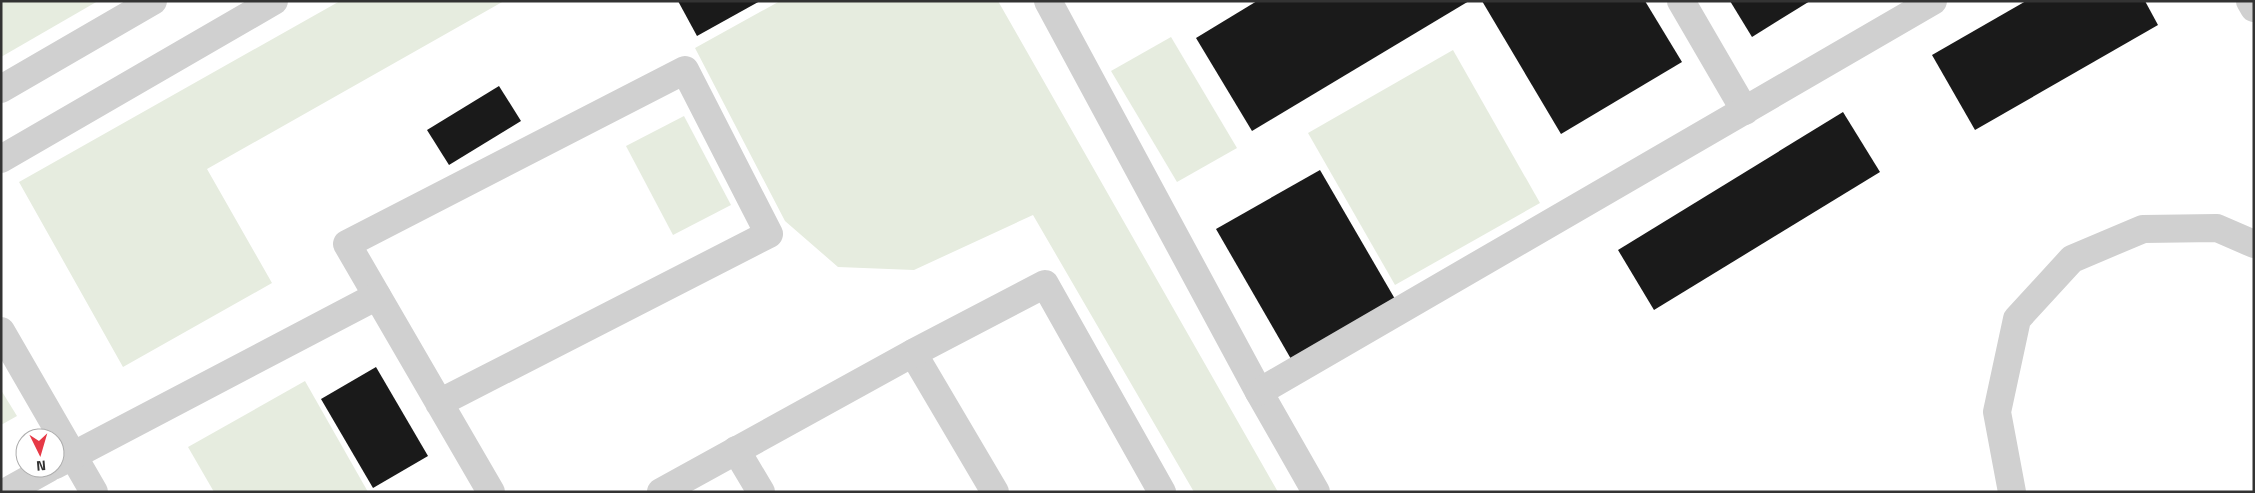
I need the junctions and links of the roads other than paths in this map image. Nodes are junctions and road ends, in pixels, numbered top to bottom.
1 (152, 1) edge
2 (274, 1) edge
3 (1048, 1) edge
4 (1681, 1) edge
5 (1933, 1) edge
6 (2250, 1) edge
7 (2254, 8) edge
8 (1, 89) edge
9 (1745, 111) junction
10 (1, 159) edge
11 (2254, 244) edge
12 (377, 296) junction
13 (1, 332) edge
14 (913, 353) junction
15 (1259, 392) junction
16 (439, 403) junction
17 (44, 428) edge
18 (736, 450) junction
19 (65, 460) edge
20 (65, 468) edge
21 (32, 478) edge
22 (6, 492) edge
23 (94, 492) edge
24 (490, 492) edge
25 (662, 492) edge
26 (760, 492) edge
27 (995, 492) edge
28 (1162, 492) edge
29 (1316, 492) edge
30 (2012, 492) edge

1 - 8 street
2 - 10 street
3 - 15 street
4 - 9 street
5 - 9 street
6 - 7 street
9 - 15 street
11 - 30 street
12 - 16 street
12 - 16 street
12 - 19 street
13 - 17 street
14 - 18 street
14 - 27 street
14 - 28 street
15 - 29 street
16 - 24 street
18 - 25 street
18 - 26 street
20 - 23 street
21 - 22 street

